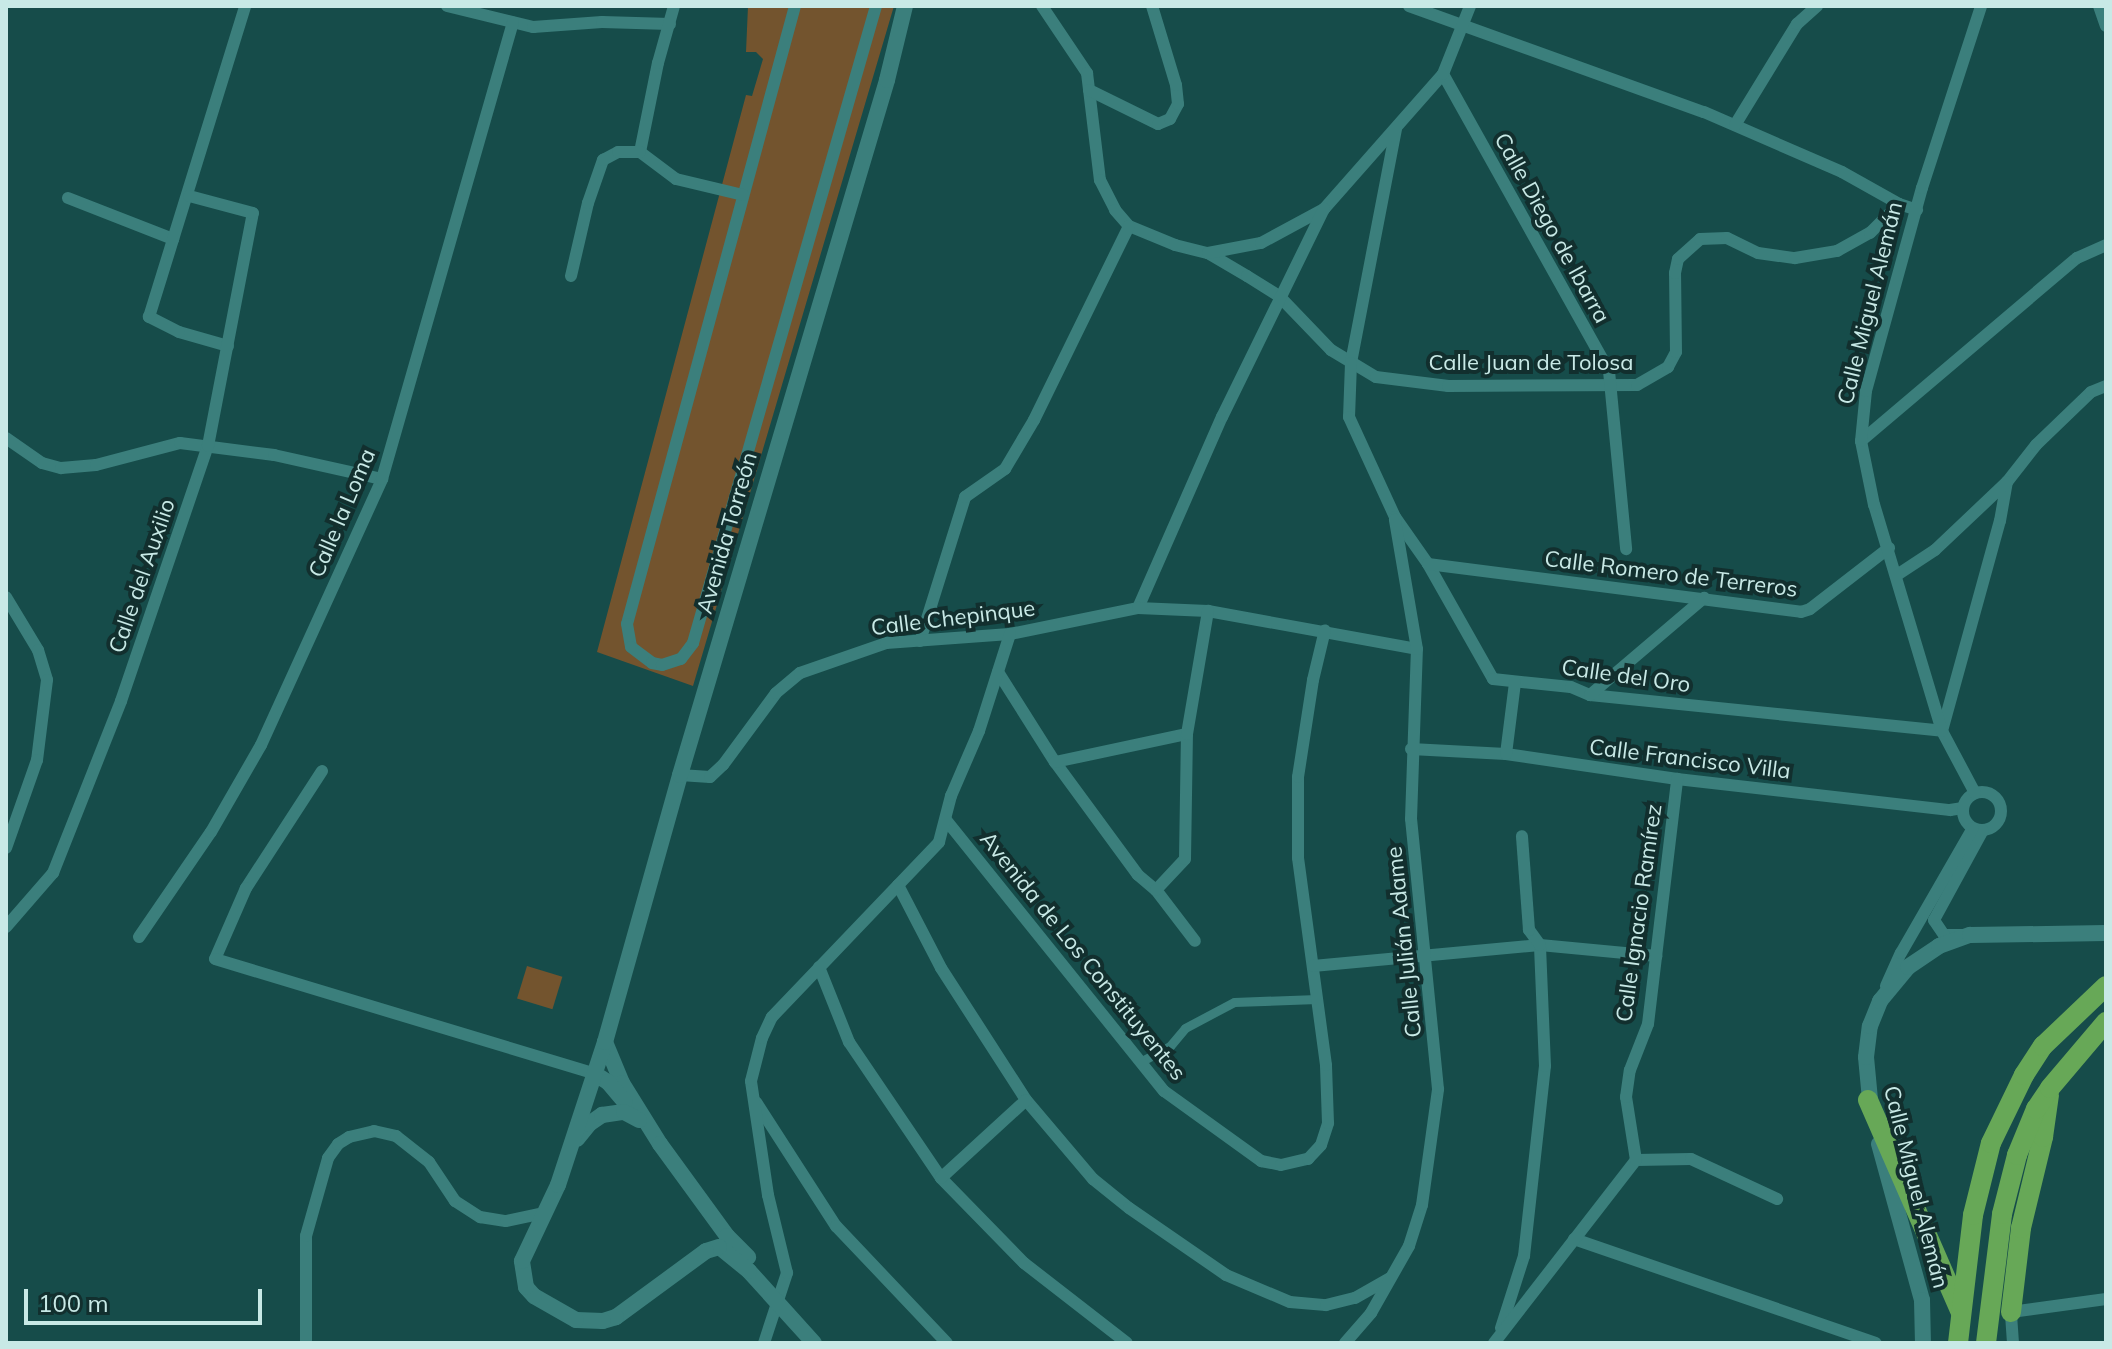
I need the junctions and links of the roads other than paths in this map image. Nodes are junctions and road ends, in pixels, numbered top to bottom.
1 (245, 6) edge
2 (447, 6) edge
3 (674, 6) edge
4 (795, 6) edge
5 (876, 6) edge
6 (905, 6) edge
7 (1042, 6) edge
8 (1152, 6) edge
9 (1409, 6) edge
10 (1470, 6) edge
11 (1981, 6) edge
12 (2099, 6) edge
13 (1811, 8) edge
14 (513, 22) junction
15 (670, 24) junction
16 (1464, 26) junction
17 (2106, 26) edge
18 (1443, 74) junction
19 (1089, 90) junction
20 (1735, 125) junction
21 (1396, 129) junction
22 (640, 152) junction
23 (743, 195) junction
24 (189, 196) junction
25 (68, 198) dead end
26 (1899, 204) junction
27 (1324, 209) junction
28 (1917, 210) junction
29 (1129, 226) junction
30 (173, 239) junction
31 (2106, 245) edge
32 (1208, 253) junction
33 (571, 276) dead end
34 (1280, 297) junction
35 (228, 346) junction
36 (1351, 363) junction
37 (2106, 375) edge
38 (1609, 383) junction
39 (2106, 386) edge
40 (2091, 392) junction
41 (6, 438) edge
42 (1861, 441) junction
43 (208, 446) junction
44 (382, 479) junction
45 (2007, 482) junction
46 (1395, 517) junction
47 (1889, 548) junction
48 (1626, 549) dead end
49 (1428, 564) junction
50 (1897, 575) junction
51 (6, 597) edge
52 (1704, 598) junction
53 (1138, 608) junction
54 (1208, 611) junction
55 (1325, 630) junction
56 (1010, 634) junction
57 (920, 641) junction
58 (1417, 649) junction
59 (998, 672) junction
60 (1515, 683) junction
61 (1590, 695) junction
62 (1942, 731) junction
63 (1187, 734) junction
64 (1411, 749) junction
65 (1506, 754) junction
66 (1055, 762) junction
67 (322, 771) dead end
68 (680, 775) junction
69 (1677, 779) junction
70 (1975, 793) junction
71 (1963, 808) junction
72 (946, 820) junction
73 (1978, 829) junction
74 (1522, 836) dead end
75 (6, 848) edge
76 (898, 885) junction
77 (1156, 890) junction
78 (6, 927) edge
79 (2106, 933) edge
80 (1970, 935) junction
81 (139, 937) dead end
82 (1195, 941) dead end
83 (1540, 945) junction
84 (1426, 954) junction
85 (1656, 956) junction
86 (1313, 966) junction
87 (819, 967) junction
88 (2106, 986) edge
89 (1317, 999) junction
90 (1880, 1001) junction
91 (2106, 1022) edge
92 (605, 1042) junction
93 (1140, 1062) junction
94 (595, 1074) junction
95 (2050, 1088) junction
96 (752, 1095) junction
97 (1026, 1100) junction
98 (1868, 1100) junction
99 (639, 1120) junction
100 (660, 1144) junction
101 (571, 1148) junction
102 (1636, 1160) junction
103 (941, 1178) junction
104 (1777, 1199) dead end
105 (543, 1213) junction
106 (1574, 1239) junction
107 (1393, 1276) junction
108 (781, 1296) junction
109 (2106, 1299) edge
110 (2011, 1312) junction
111 (1961, 1313) junction
112 (1496, 1341) edge
113 (306, 1343) edge
114 (764, 1343) edge
115 (814, 1343) edge
116 (829, 1343) edge
117 (947, 1343) edge
118 (1127, 1343) edge
119 (1345, 1343) edge
120 (1876, 1343) edge
121 (1923, 1343) edge
122 (1958, 1343) edge
123 (1986, 1343) edge
124 (2013, 1343) edge

1 - 24 street
2 - 14 street
3 - 15 street
4 - 23 street
5 - 23 street
6 - 68 street, Avenida Torreón
7 - 19 street
8 - 19 street
9 - 16 street
10 - 16 street
11 - 28 street, Calle Miguel Alemán
12 - 17 street
13 - 20 street
14 - 15 street
14 - 44 street, Calle la Loma
15 - 22 street
16 - 18 street
16 - 20 street
18 - 21 street
18 - 38 street, Calle Diego de Ibarra
19 - 29 street
20 - 26 street
21 - 27 street
21 - 36 street
22 - 23 street
22 - 33 street
24 - 30 street
24 - 35 street, Calle del Auxilio
25 - 30 street
26 - 28 street
26 - 38 street, Calle Juan de Tolosa
27 - 32 street
27 - 34 street
28 - 42 street, Calle Miguel Alemán
29 - 32 street
29 - 57 street
30 - 35 street
31 - 42 street
32 - 34 street, Calle Juan de Tolosa
34 - 36 street, Calle Juan de Tolosa
34 - 53 street
35 - 43 street, Calle del Auxilio
36 - 38 street, Calle Juan de Tolosa
36 - 46 street
37 - 40 street
38 - 48 street, Calle Diego de Ibarra
39 - 40 street
40 - 45 street
41 - 43 street
42 - 47 street, Calle Miguel Alemán
43 - 44 street
43 - 78 street, Calle del Auxilio
44 - 81 street, Calle la Loma
45 - 50 street
45 - 62 street
46 - 49 street, Calle del Oro
46 - 58 street, Calle Julián Adame
47 - 50 street, Calle Miguel Alemán
47 - 52 street, Calle Romero de Terreros
49 - 52 street, Calle Romero de Terreros
49 - 60 street, Calle del Oro
50 - 62 street, Calle Miguel Alemán
51 - 75 street
52 - 61 street
53 - 54 street
53 - 56 street, Calle Chepinque
54 - 55 street
54 - 63 street
55 - 58 street
55 - 86 street, Avenida de Los Constituyentes
56 - 57 street, Calle Chepinque
56 - 59 street
57 - 68 street, Calle Chepinque
58 - 64 street, Calle Julián Adame
59 - 66 street
59 - 72 street
60 - 61 street, Calle del Oro
60 - 65 street
61 - 62 street, Calle del Oro
62 - 70 street, Calle Miguel Alemán
63 - 66 street
63 - 77 street
64 - 65 street, Calle Francisco Villa
64 - 84 street, Calle Julián Adame
65 - 69 street, Calle Francisco Villa
66 - 77 street
67 - 94 street
68 - 92 street, Avenida Torreón
69 - 71 street, Calle Francisco Villa
69 - 85 street, Calle Ignacio Ramírez
70 - 71 street
70 - 73 street
71 - 73 street
72 - 76 street
72 - 93 street, Avenida de Los Constituyentes
73 - 80 street
73 - 90 street, Calle Miguel Alemán
74 - 83 street
76 - 87 street
76 - 97 street
77 - 82 street
79 - 80 street
80 - 90 street
83 - 84 street
83 - 85 street
83 - 112 street
84 - 86 street
84 - 107 street, Calle Julián Adame
85 - 102 street, Calle Ignacio Ramírez
86 - 89 street, Avenida de Los Constituyentes
87 - 96 street
87 - 103 street
88 - 111 main road
89 - 93 street
89 - 93 street, Avenida de Los Constituyentes
90 - 98 street, Calle Miguel Alemán
91 - 95 main road
92 - 94 street, Avenida Torreón
92 - 100 street
94 - 99 street
94 - 101 street, Avenida Torreón
95 - 110 main road
95 - 123 main road
96 - 108 street
96 - 117 street
97 - 103 street
97 - 107 street
98 - 111 main road
98 - 121 street, Calle Miguel Alemán
99 - 100 street
99 - 101 street
100 - 108 street
101 - 105 street
102 - 104 street
102 - 106 street
103 - 118 street
105 - 108 street
105 - 113 street
106 - 112 street
106 - 120 street
107 - 119 street, Calle Julián Adame
108 - 114 street
108 - 115 street
108 - 116 street
109 - 110 street
110 - 124 street
111 - 122 main road

